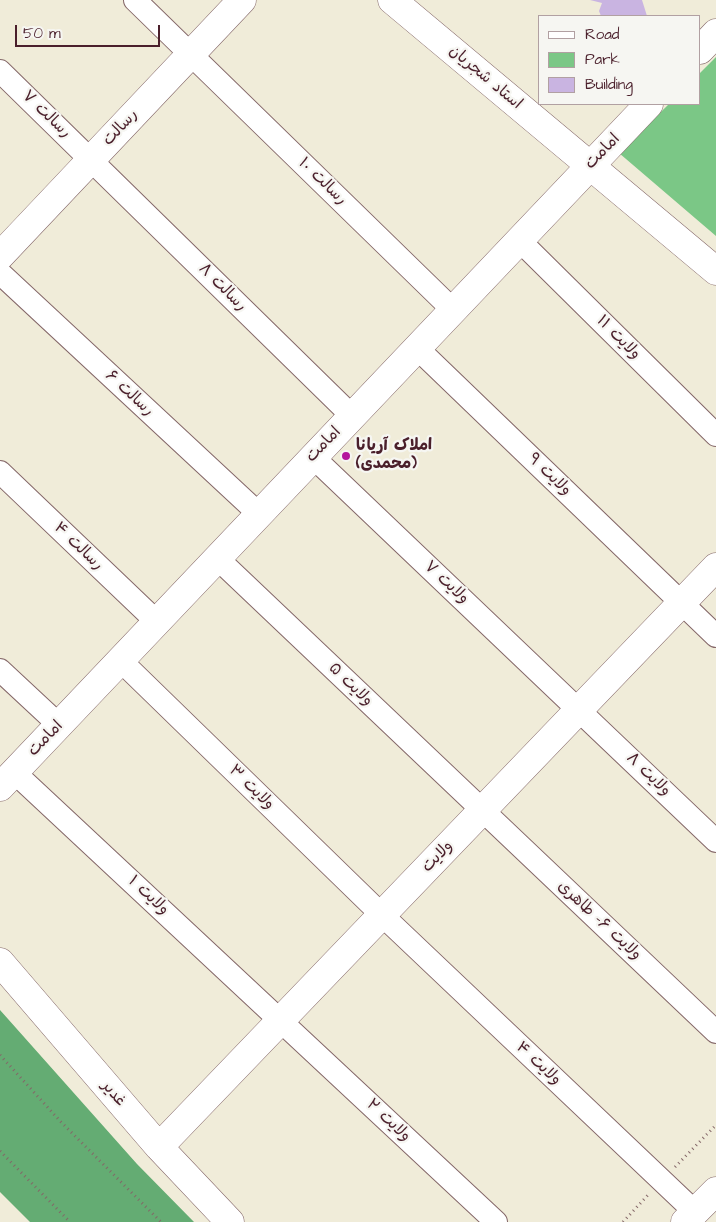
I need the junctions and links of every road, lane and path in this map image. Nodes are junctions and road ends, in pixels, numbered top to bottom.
1 (135, 0) edge
2 (242, 0) edge
3 (392, 0) edge
4 (716, 33) edge
5 (701, 49) edge
6 (191, 54) junction
7 (0, 71) edge
8 (648, 105) edge
9 (92, 159) junction
10 (590, 165) junction
11 (519, 240) junction
12 (0, 256) edge
13 (716, 271) edge
14 (0, 273) edge
15 (453, 310) junction
16 (417, 348) junction
17 (352, 416) junction
18 (716, 435) edge
19 (313, 457) junction
20 (0, 472) edge
21 (259, 514) junction
22 (217, 558) junction
23 (716, 567) edge
24 (682, 603) junction
25 (157, 622) junction
26 (716, 636) edge
27 (120, 660) junction
28 (0, 670) edge
29 (579, 709) junction
30 (59, 725) junction
31 (7, 780) edge
32 (482, 811) junction
33 (716, 841) edge
34 (382, 915) junction
35 (0, 962) edge
36 (281, 1020) junction
37 (716, 1032) edge
38 (0, 1055) edge
39 (159, 1147) junction
40 (0, 1152) edge
41 (716, 1191) edge
42 (690, 1217) edge
43 (70, 1222) edge
44 (161, 1222) edge
45 (230, 1222) edge
46 (496, 1222) edge

1 - 6 street, رسالت ۱۰
2 - 6 street, رسالت
3 - 10 street, استاد شجریان
4 - 5 street
6 - 9 street, رسالت
6 - 15 street, رسالت ۱۰
7 - 9 street, رسالت ۷
8 - 10 street, امامت
9 - 12 street, رسالت
9 - 17 street, رسالت ۸
10 - 11 street, امامت
10 - 13 street, استاد شجریان
11 - 15 street, امامت
11 - 18 street, ولایت ۱۱
14 - 21 street, رسالت ۶
15 - 16 street, امامت
16 - 17 street, امامت
16 - 24 street, ولایت ۹
17 - 19 street, امامت
19 - 21 street, امامت
19 - 29 street, ولایت ۷
20 - 25 street, رسالت ۴
21 - 22 street, امامت
22 - 25 street, امامت
22 - 32 street, ولایت ۵
23 - 24 street, ولایت
24 - 26 street, ولایت ۹
24 - 29 street, ولایت
25 - 27 street, امامت
27 - 30 street, امامت
27 - 34 street, ولایت ۳
28 - 30 street
29 - 32 street, ولایت
29 - 33 street, ولایت ۸
30 - 31 street, امامت
31 - 36 street, ولایت ۱
32 - 34 street, ولایت
32 - 37 street, ولایت ۶- طاهری
34 - 36 street, ولایت
34 - 42 street, ولایت ۴
35 - 39 street, غدیر
36 - 39 street, ولایت
36 - 46 street, ولایت ۲
38 - 44 path
39 - 45 street, غدیر
40 - 43 path
41 - 42 street

